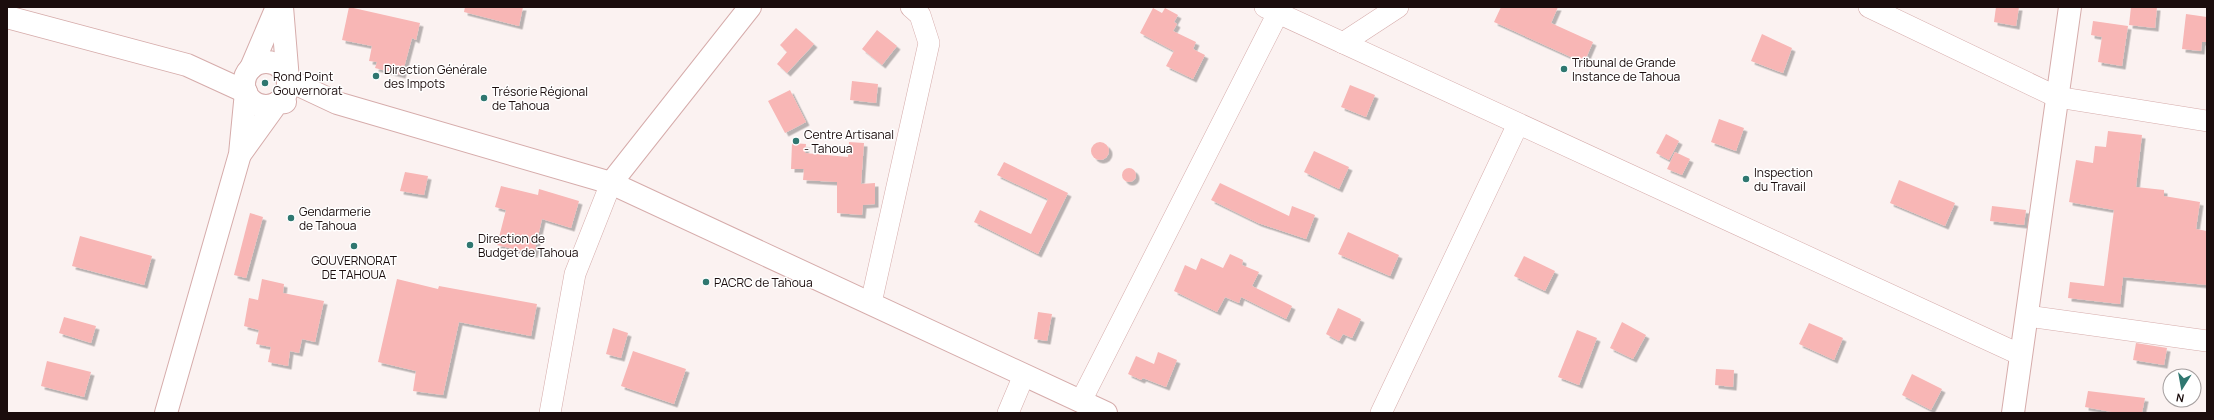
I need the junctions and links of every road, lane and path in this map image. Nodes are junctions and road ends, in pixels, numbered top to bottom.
1 (277, 7) edge
2 (282, 7) edge
3 (750, 7) edge
4 (911, 7) edge
5 (1398, 7) edge
6 (1869, 7) edge
7 (2070, 7) edge
8 (1272, 10) edge
9 (7, 17) edge
10 (1343, 43) junction
11 (187, 64) junction
12 (251, 68) junction
13 (288, 80) junction
14 (246, 92) junction
15 (2057, 97) junction
16 (337, 102) junction
17 (277, 103) junction
18 (2207, 121) edge
19 (1518, 124) junction
20 (240, 154) junction
21 (611, 183) junction
22 (871, 303) junction
23 (2027, 316) junction
24 (2207, 341) edge
25 (2021, 355) junction
26 (1024, 375) junction
27 (1080, 401) junction
28 (166, 413) edge
29 (550, 413) edge
30 (1008, 413) edge
31 (1106, 413) edge
32 (1381, 413) edge
33 (2014, 413) edge

1 - 12 street
2 - 13 street
3 - 21 street
4 - 22 street
5 - 10 street
6 - 15 street
7 - 15 street
8 - 10 street
8 - 27 street
9 - 11 street
10 - 19 street
11 - 12 street
11 - 14 street
12 - 13 street
12 - 14 street
13 - 16 street
13 - 17 street
14 - 17 street
14 - 20 street
15 - 18 street
15 - 23 street
16 - 17 street
16 - 21 street
17 - 20 street
19 - 25 street
19 - 32 street
20 - 28 street
21 - 22 street
21 - 29 street
22 - 26 street
23 - 24 street
23 - 25 street
25 - 33 street
26 - 27 street
26 - 30 street
27 - 31 street

